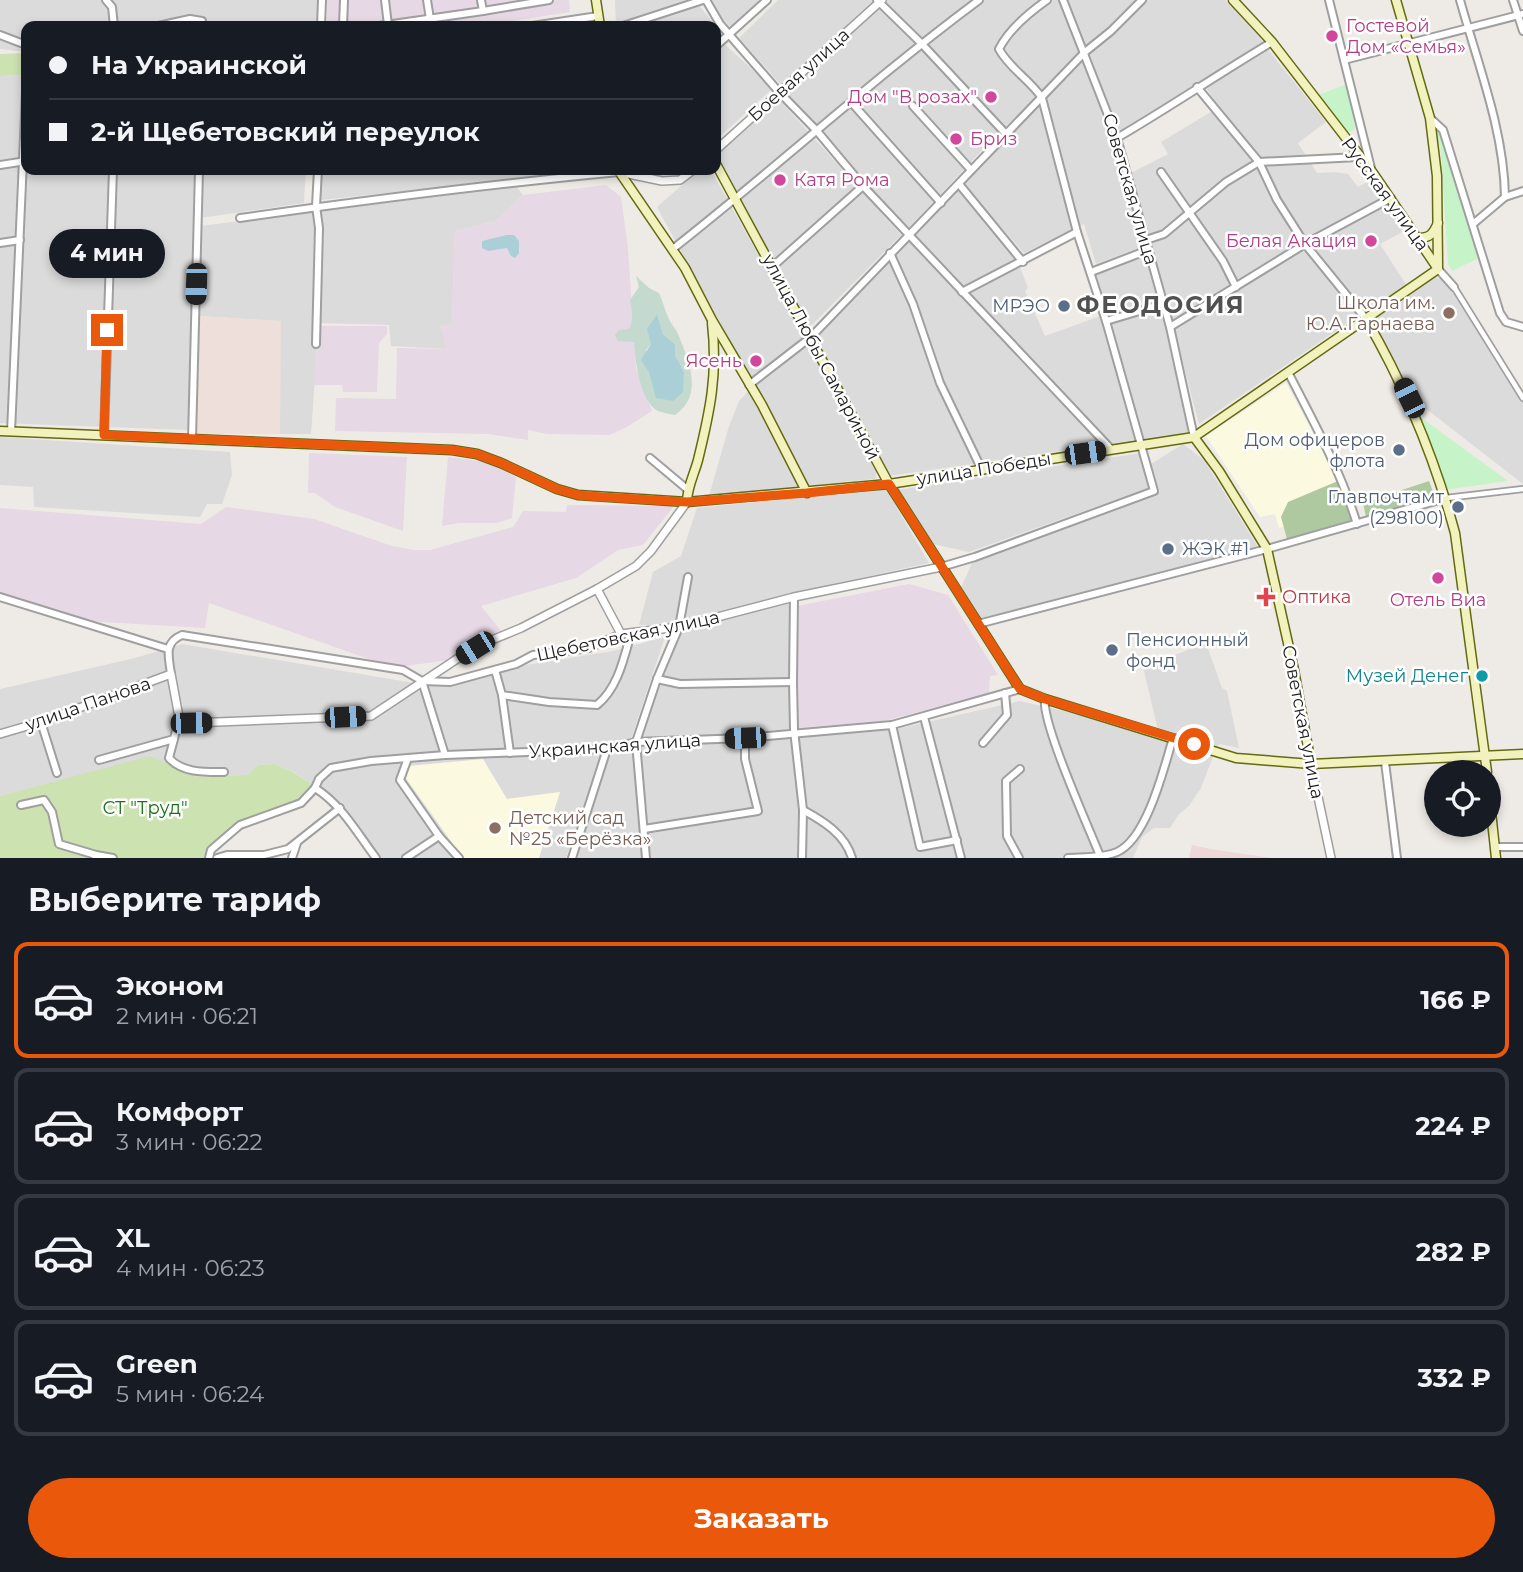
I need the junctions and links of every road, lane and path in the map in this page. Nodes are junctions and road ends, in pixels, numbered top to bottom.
1 (106, 0) edge
2 (322, 0) edge
3 (344, 0) edge
4 (384, 0) edge
5 (428, 0) edge
6 (481, 0) edge
7 (548, 0) edge
8 (596, 0) edge
9 (705, 0) edge
10 (766, 0) edge
11 (979, 0) edge
12 (1047, 0) edge
13 (1063, 0) edge
14 (1142, 0) edge
15 (1233, 0) edge
16 (1329, 0) edge
17 (1396, 0) edge
18 (1461, 0) edge
19 (1513, 0) edge
20 (880, 1) edge
21 (483, 11) junction
22 (1521, 14) edge
23 (598, 16) junction
24 (430, 19) junction
25 (113, 21) edge
26 (321, 21) edge
27 (343, 21) edge
28 (387, 21) edge
29 (416, 21) edge
30 (565, 21) edge
31 (599, 21) edge
32 (639, 21) edge
33 (718, 21) edge
34 (721, 25) edge
35 (1468, 29) junction
36 (1523, 31) edge
37 (730, 33) junction
38 (0, 34) edge
39 (721, 41) edge
40 (1272, 42) junction
41 (21, 43) edge
42 (921, 43) junction
43 (1410, 43) junction
44 (1085, 52) junction
45 (1344, 60) junction
46 (1197, 87) junction
47 (779, 92) junction
48 (1042, 99) junction
49 (851, 102) junction
50 (913, 106) dead end
51 (1430, 118) junction
52 (817, 131) junction
53 (1006, 134) junction
54 (1117, 138) junction
55 (721, 145) edge
56 (1358, 157) junction
57 (21, 162) edge
58 (1259, 162) junction
59 (0, 165) edge
60 (971, 170) junction
61 (1161, 172) dead end
62 (721, 173) edge
63 (1373, 173) junction
64 (23, 175) edge
65 (113, 175) edge
66 (199, 175) edge
67 (318, 175) edge
68 (583, 175) edge
69 (621, 175) edge
70 (636, 175) edge
71 (686, 175) edge
72 (959, 184) junction
73 (863, 186) junction
74 (1523, 191) edge
75 (1506, 197) junction
76 (1391, 198) junction
77 (736, 199) junction
78 (941, 203) junction
79 (316, 206) junction
80 (1189, 213) junction
81 (240, 218) dead end
82 (1439, 221) junction
83 (1473, 224) junction
84 (1077, 232) junction
85 (908, 236) junction
86 (1418, 238) junction
87 (20, 240) junction
88 (1146, 240) junction
89 (0, 243) edge
90 (1305, 244) junction
91 (674, 247) junction
92 (1148, 250) junction
93 (1428, 251) junction
94 (890, 253) junction
95 (1023, 262) junction
96 (772, 267) junction
97 (1438, 269) junction
98 (1091, 272) junction
99 (1236, 287) junction
100 (1454, 287) joint
101 (962, 292) junction
102 (1163, 304) junction
103 (712, 320) junction
104 (1364, 320) junction
105 (1106, 321) junction
106 (1170, 327) junction
107 (1523, 327) edge
108 (811, 337) junction
109 (316, 344) dead end
110 (1288, 372) junction
111 (749, 385) junction
112 (1523, 398) edge
113 (0, 431) edge
114 (11, 432) junction
115 (104, 435) junction
116 (1194, 437) junction
117 (191, 439) junction
118 (1140, 445) junction
119 (1111, 449) junction
120 (650, 458) dead end
121 (981, 468) junction
122 (889, 484) junction
123 (687, 489) junction
124 (1523, 489) edge
125 (807, 493) junction
126 (1446, 498) junction
127 (687, 502) junction
128 (1357, 524) junction
129 (1267, 549) junction
130 (940, 567) junction
131 (688, 577) dead end
132 (597, 589) junction
133 (0, 597) edge
134 (794, 597) junction
135 (978, 624) junction
136 (679, 627) junction
137 (631, 633) junction
138 (621, 634) junction
139 (168, 649) junction
140 (495, 670) junction
141 (171, 674) junction
142 (657, 679) junction
143 (422, 681) junction
144 (793, 682) junction
145 (1020, 689) junction
146 (1005, 693) junction
147 (502, 695) junction
148 (1045, 699) junction
149 (179, 717) junction
150 (924, 717) junction
151 (41, 722) junction
152 (892, 725) junction
153 (795, 733) junction
154 (0, 734) edge
155 (745, 738) junction
156 (1173, 738) junction
157 (174, 740) junction
158 (635, 742) junction
159 (983, 743) dead end
160 (607, 750) junction
161 (510, 753) junction
162 (1523, 754) edge
163 (445, 755) junction
164 (1485, 755) junction
165 (408, 758) junction
166 (99, 760) dead end
167 (1486, 760) edge
168 (1385, 762) junction
169 (1311, 764) junction
170 (1020, 769) dead end
171 (224, 772) dead end
172 (57, 774) dead end
173 (315, 788) junction
174 (21, 805) dead end
175 (340, 808) junction
176 (803, 810) junction
177 (644, 830) junction
178 (439, 836) junction
179 (1494, 837) edge
180 (957, 840) junction
181 (297, 842) junction
182 (1495, 847) junction
183 (1523, 847) edge
184 (95, 856) edge
185 (1100, 856) junction
186 (113, 858) edge
187 (209, 858) edge
188 (217, 858) edge
189 (292, 858) edge
190 (376, 858) edge
191 (406, 858) edge
192 (459, 858) edge
193 (572, 858) edge
194 (646, 858) edge
195 (802, 858) edge
196 (852, 858) edge
197 (961, 858) edge
198 (1019, 858) edge
199 (1068, 858) edge
200 (1331, 858) edge
201 (1397, 858) edge
202 (1496, 858) edge

1 - 25 street
2 - 26 street
3 - 27 street
4 - 28 street
5 - 24 street
6 - 21 street
7 - 21 street
8 - 23 main road
9 - 32 street
9 - 33 street
10 - 37 street
11 - 42 street
12 - 48 street
13 - 44 street, Советская улица
14 - 44 street
15 - 40 main road, Русская улица
16 - 45 street
17 - 43 main road
18 - 35 street
19 - 22 street
20 - 42 street
20 - 47 street, Боевая улица
21 - 24 street
22 - 35 street
22 - 36 street
23 - 30 street
23 - 31 main road
24 - 29 street
34 - 37 street
35 - 43 street
35 - 75 street
37 - 39 street
37 - 47 street
38 - 41 street
40 - 46 street
40 - 56 main road, Русская улица
42 - 49 street
42 - 53 street
43 - 45 street
43 - 51 main road
44 - 48 street
44 - 54 street, Советская улица
45 - 63 street
46 - 54 street
46 - 58 street
47 - 52 street
47 - 55 street, Боевая улица
48 - 53 street
48 - 84 street
49 - 52 street
49 - 78 street
50 - 60 street
51 - 82 main road
51 - 83 street
52 - 73 street
52 - 77 street
53 - 60 street
54 - 88 street, Советская улица
56 - 58 street
56 - 63 main road, Русская улица
57 - 59 street
58 - 80 street
58 - 90 street
60 - 72 street
61 - 80 street
62 - 77 main road, улица Любы Самариной
63 - 76 main road, Русская улица
64 - 87 street
65 - 115 street
66 - 117 street
67 - 79 street
68 - 79 street
69 - 91 main road
70 - 71 street
72 - 78 street
72 - 95 street
73 - 85 street
73 - 96 street
74 - 75 street
75 - 83 street
76 - 86 main road, Русская улица
76 - 90 street
77 - 91 street
77 - 96 main road, улица Любы Самариной
78 - 85 street
79 - 81 street
79 - 109 street
80 - 88 street
80 - 99 street
82 - 86 main road
82 - 93 main road
82 - 97 main road
83 - 107 street
84 - 95 street
84 - 98 street
85 - 94 street
85 - 101 street
86 - 93 main road, Русская улица
87 - 89 street
87 - 114 street
88 - 92 street, Советская улица
90 - 99 street
90 - 104 street
91 - 103 main road
92 - 98 street
92 - 102 street, Советская улица
93 - 97 main road, Русская улица
94 - 108 street
94 - 121 street
95 - 101 street
96 - 108 main road, улица Любы Самариной
97 - 100 street, Русская улица
97 - 104 main road, улица Победы
98 - 105 street
99 - 106 street
100 - 112 street, Русская улица
101 - 119 street
102 - 105 street
102 - 106 street, Советская улица
103 - 111 main road
103 - 123 main road
104 - 110 main road, улица Победы
104 - 126 main road
105 - 118 street
106 - 116 street, Советская улица
108 - 111 street
108 - 122 main road, улица Любы Самариной
110 - 116 main road, улица Победы
110 - 128 street
111 - 125 main road
113 - 114 main road, улица Победы
114 - 115 main road, улица Победы
115 - 117 main road, улица Победы
116 - 118 main road, улица Победы
116 - 129 main road, Советская улица
117 - 127 main road, улица Победы
118 - 119 main road, улица Победы
118 - 130 street, Щебетовская улица
119 - 121 main road, улица Победы
120 - 123 street
121 - 122 main road, улица Победы
122 - 125 main road, улица Победы
122 - 130 main road, улица Любы Самариной
123 - 127 main road
124 - 126 street
125 - 127 main road, улица Победы
126 - 128 street
126 - 164 main road
127 - 132 street
128 - 129 street
129 - 135 street
129 - 169 main road, Советская улица
130 - 134 street, Щебетовская улица
130 - 135 main road, улица Любы Самариной
131 - 136 street
132 - 138 street
132 - 143 street
133 - 139 street
134 - 136 street, Щебетовская улица
134 - 144 street
135 - 145 main road, улица Любы Самариной
136 - 137 street, Щебетовская улица
136 - 142 street
137 - 138 street, Щебетовская улица
137 - 147 street
138 - 140 street, Щебетовская улица
139 - 141 street
139 - 143 street, Щебетовская улица
140 - 143 street, Щебетовская улица
140 - 147 street
141 - 149 street, улица Панова
141 - 151 street, улица Панова
142 - 144 street
142 - 158 street
143 - 149 street
143 - 163 street
144 - 153 street
145 - 146 street, Украинская улица
145 - 148 main road
146 - 150 street, Украинская улица
146 - 159 street
147 - 161 street
148 - 156 main road
148 - 185 street
149 - 157 street
150 - 152 street, Украинская улица
150 - 180 street
151 - 154 street, улица Панова
151 - 172 street
152 - 153 street, Украинская улица
152 - 180 street
153 - 155 street, Украинская улица
153 - 176 street
155 - 158 street, Украинская улица
155 - 177 street
156 - 169 main road
156 - 185 street
157 - 166 street
157 - 171 street
158 - 160 street, Украинская улица
158 - 177 street
160 - 161 street, Украинская улица
160 - 193 street
161 - 163 street, Украинская улица
162 - 164 main road
163 - 165 street, Украинская улица
164 - 167 main road
164 - 168 main road
165 - 173 street, Украинская улица
165 - 178 street
168 - 169 main road
168 - 201 street
169 - 200 street, Советская улица
170 - 198 street
173 - 175 street
173 - 187 street, Украинская улица
174 - 184 street
175 - 181 street
175 - 190 street
176 - 195 street
176 - 196 street
177 - 194 street
178 - 191 street
178 - 192 street
179 - 182 main road
180 - 197 street
181 - 188 street
181 - 189 street
182 - 183 street
182 - 202 main road
184 - 186 street
185 - 199 street

